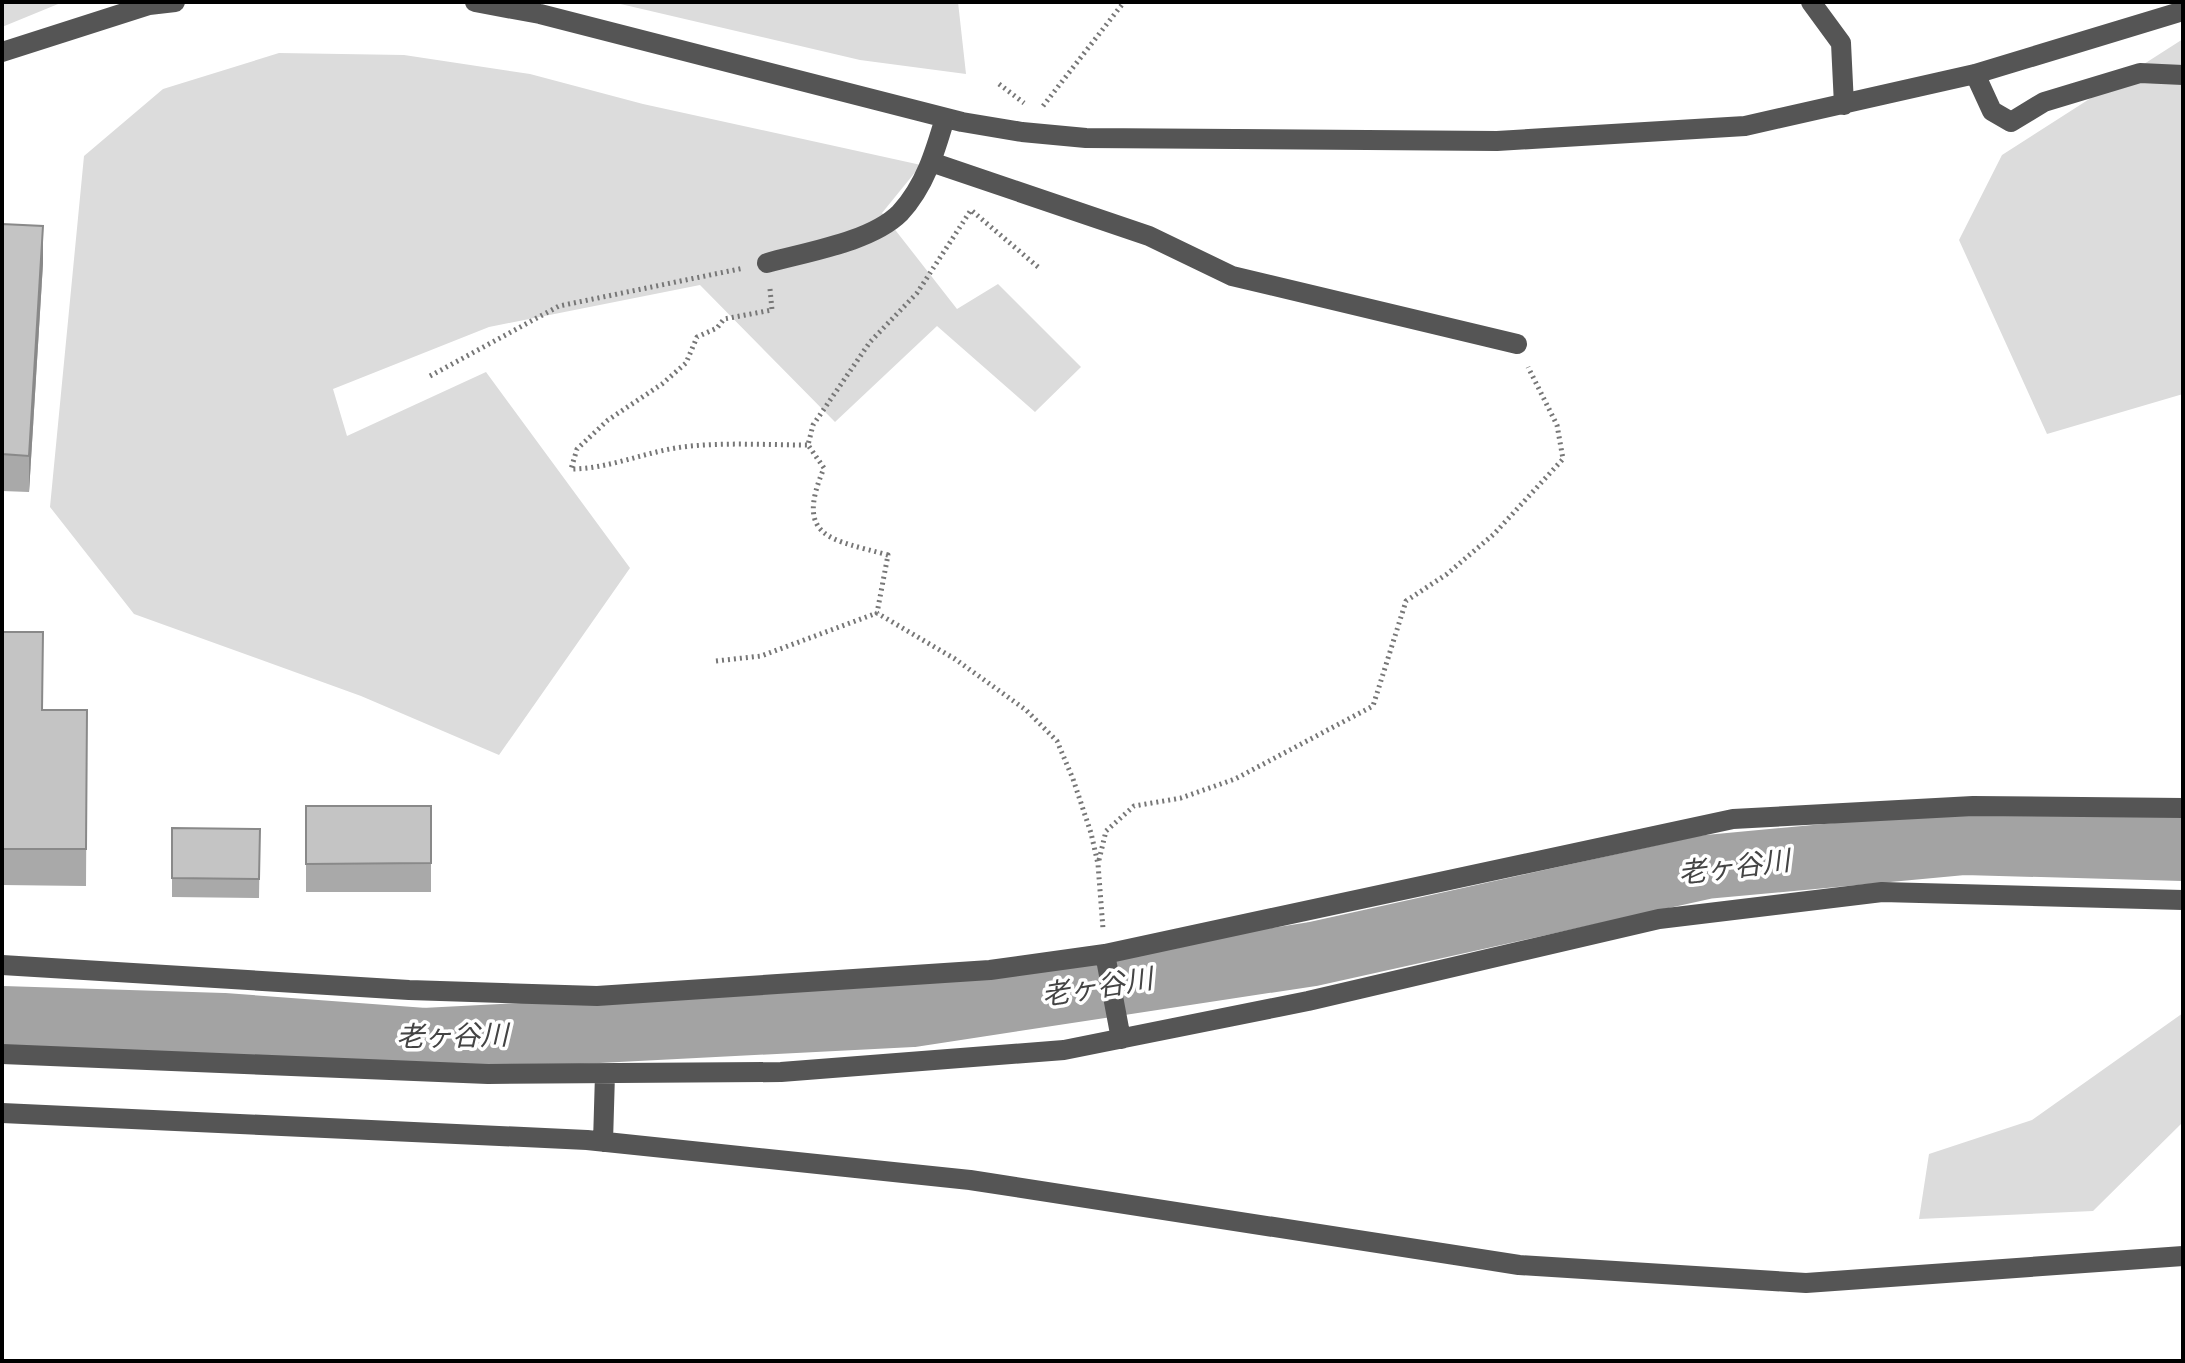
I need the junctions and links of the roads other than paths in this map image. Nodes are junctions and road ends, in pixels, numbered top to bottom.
1 (175, 2) edge
2 (475, 2) edge
3 (1811, 2) edge
4 (2183, 11) edge
5 (2, 52) edge
6 (1975, 74) junction
7 (2183, 75) edge
8 (1844, 105) junction
9 (945, 118) junction
10 (931, 162) junction
11 (767, 263) road end
12 (1517, 344) road end
13 (2183, 808) edge
14 (2183, 900) edge
15 (1105, 954) junction
16 (2, 965) edge
17 (1121, 1039) junction
18 (2, 1054) edge
19 (605, 1074) junction
20 (2, 1113) edge
21 (603, 1142) junction
22 (2183, 1256) edge

1 - 5 street
2 - 9 street
3 - 8 street
4 - 6 street
6 - 7 street
6 - 8 street
8 - 9 street
9 - 10 street
10 - 11 street
10 - 12 street
13 - 15 street
14 - 17 street
15 - 16 street
15 - 17 street
17 - 19 street
18 - 19 street
19 - 21 street
20 - 21 street
21 - 22 street

